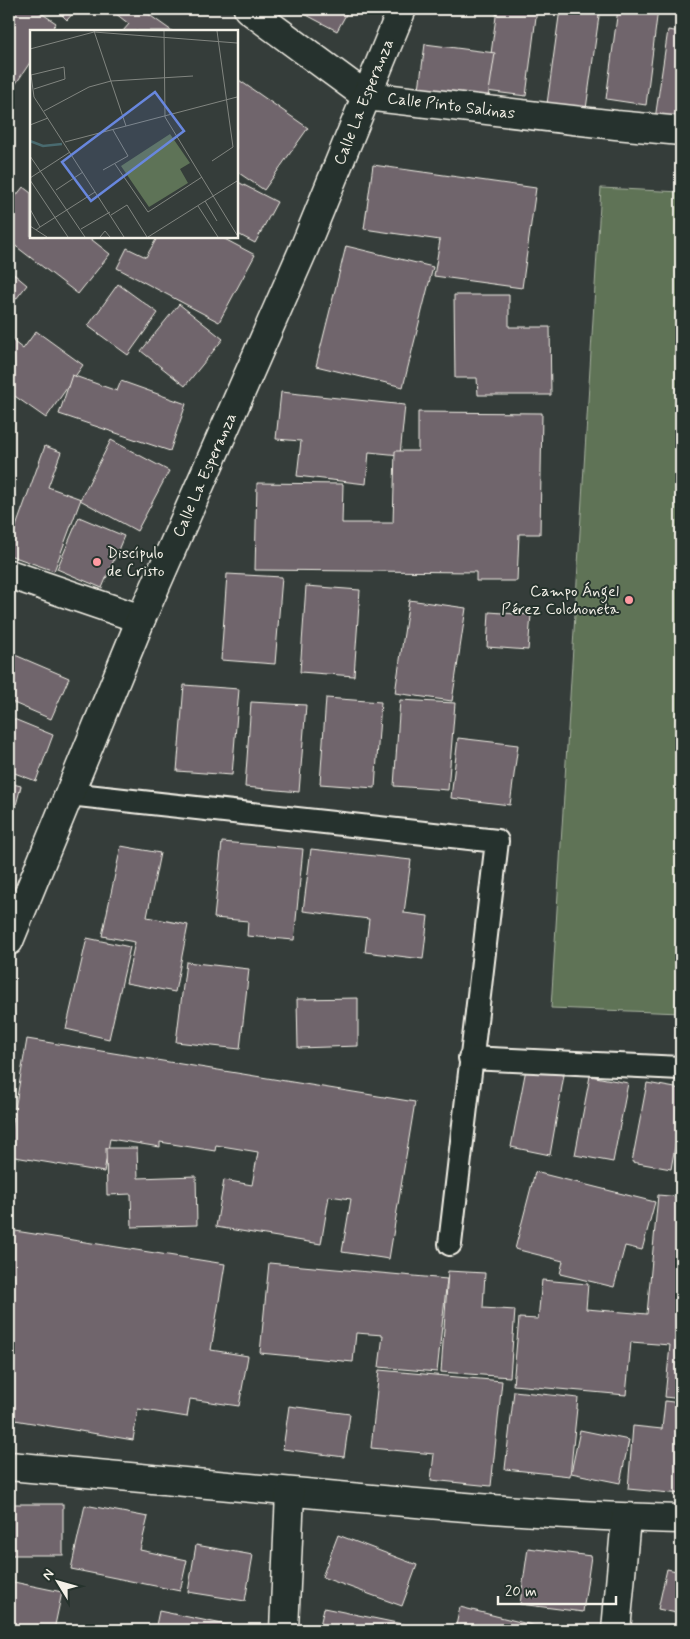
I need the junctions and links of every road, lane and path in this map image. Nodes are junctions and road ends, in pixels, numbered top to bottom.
1 (248, 9) edge
2 (402, 9) edge
3 (366, 96) junction
4 (681, 131) edge
5 (9, 574) edge
6 (142, 619) junction
7 (69, 794) junction
8 (9, 941) edge
9 (470, 1058) junction
10 (681, 1068) edge
11 (450, 1244) dead end
12 (9, 1466) edge
13 (290, 1493) junction
14 (626, 1518) junction
15 (681, 1519) edge
16 (284, 1630) edge
17 (616, 1630) edge

1 - 3 street, Calle Pinto Salinas
2 - 3 street, Calle La Esperanza
3 - 4 street, Calle Pinto Salinas
3 - 6 street, Calle La Esperanza
5 - 6 street
6 - 7 street, Calle La Esperanza
7 - 8 street, Calle La Esperanza
7 - 9 lane
9 - 10 lane
9 - 11 lane
12 - 13 street
13 - 14 street
13 - 16 street
14 - 15 street
14 - 17 street

